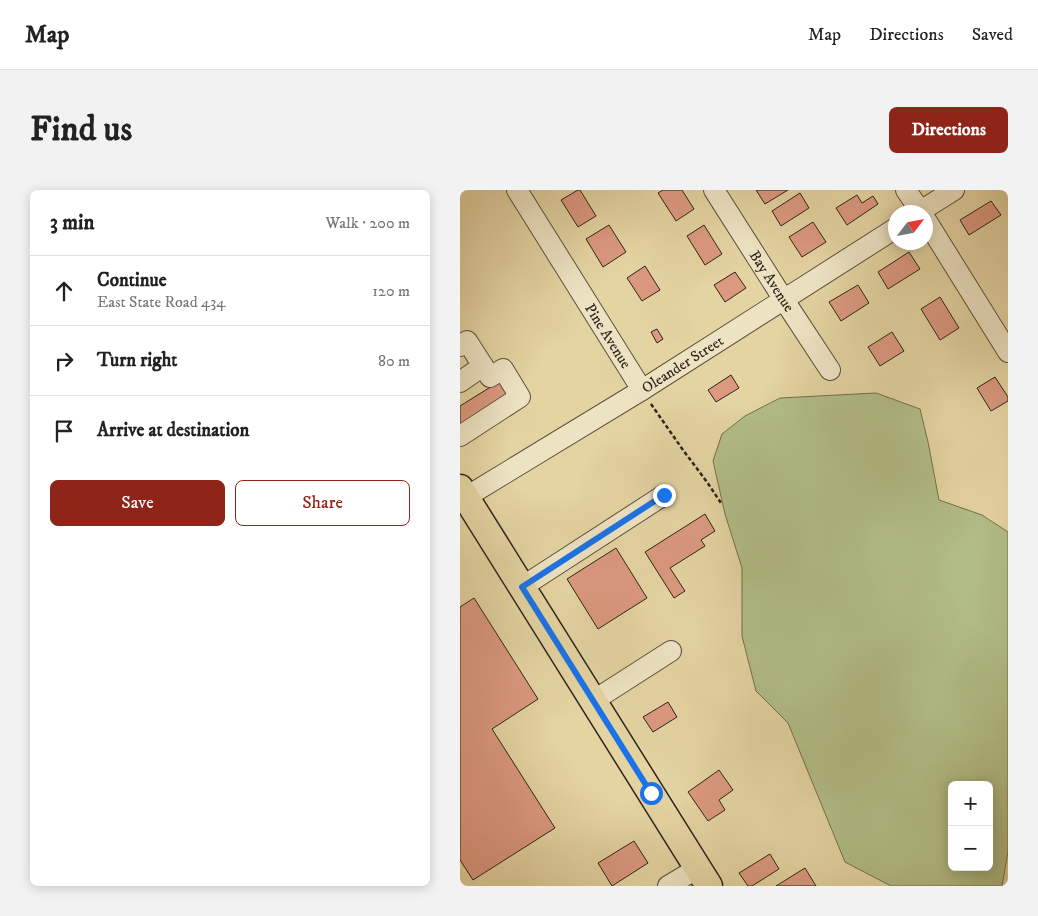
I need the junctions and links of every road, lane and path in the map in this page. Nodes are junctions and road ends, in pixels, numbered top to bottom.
1 (516, 190) edge
2 (714, 190) edge
3 (906, 190) edge
4 (954, 190) edge
5 (916, 205) edge
6 (931, 205) edge
7 (933, 231) edge
8 (888, 233) edge
9 (784, 300) junction
10 (460, 346) edge
11 (1008, 352) edge
12 (830, 370) dead end
13 (487, 372) junction
14 (460, 382) edge
15 (642, 390) junction
16 (460, 436) edge
17 (463, 493) edge
18 (664, 495) dead end
19 (721, 504) dead end
20 (522, 587) junction
21 (671, 651) dead end
22 (593, 701) junction
23 (704, 877) edge
24 (668, 886) edge

1 - 15 street, Pine Avenue
2 - 9 street, Bay Avenue
3 - 5 street
4 - 6 street
7 - 11 street
8 - 9 street, Oleander Street
9 - 12 street, Bay Avenue
9 - 15 street, Oleander Street
10 - 13 street
13 - 14 street
13 - 16 street
15 - 17 street, Oleander Street
15 - 19 path
17 - 20 main road
18 - 20 street
20 - 22 main road
21 - 22 street
22 - 23 main road
23 - 24 street

